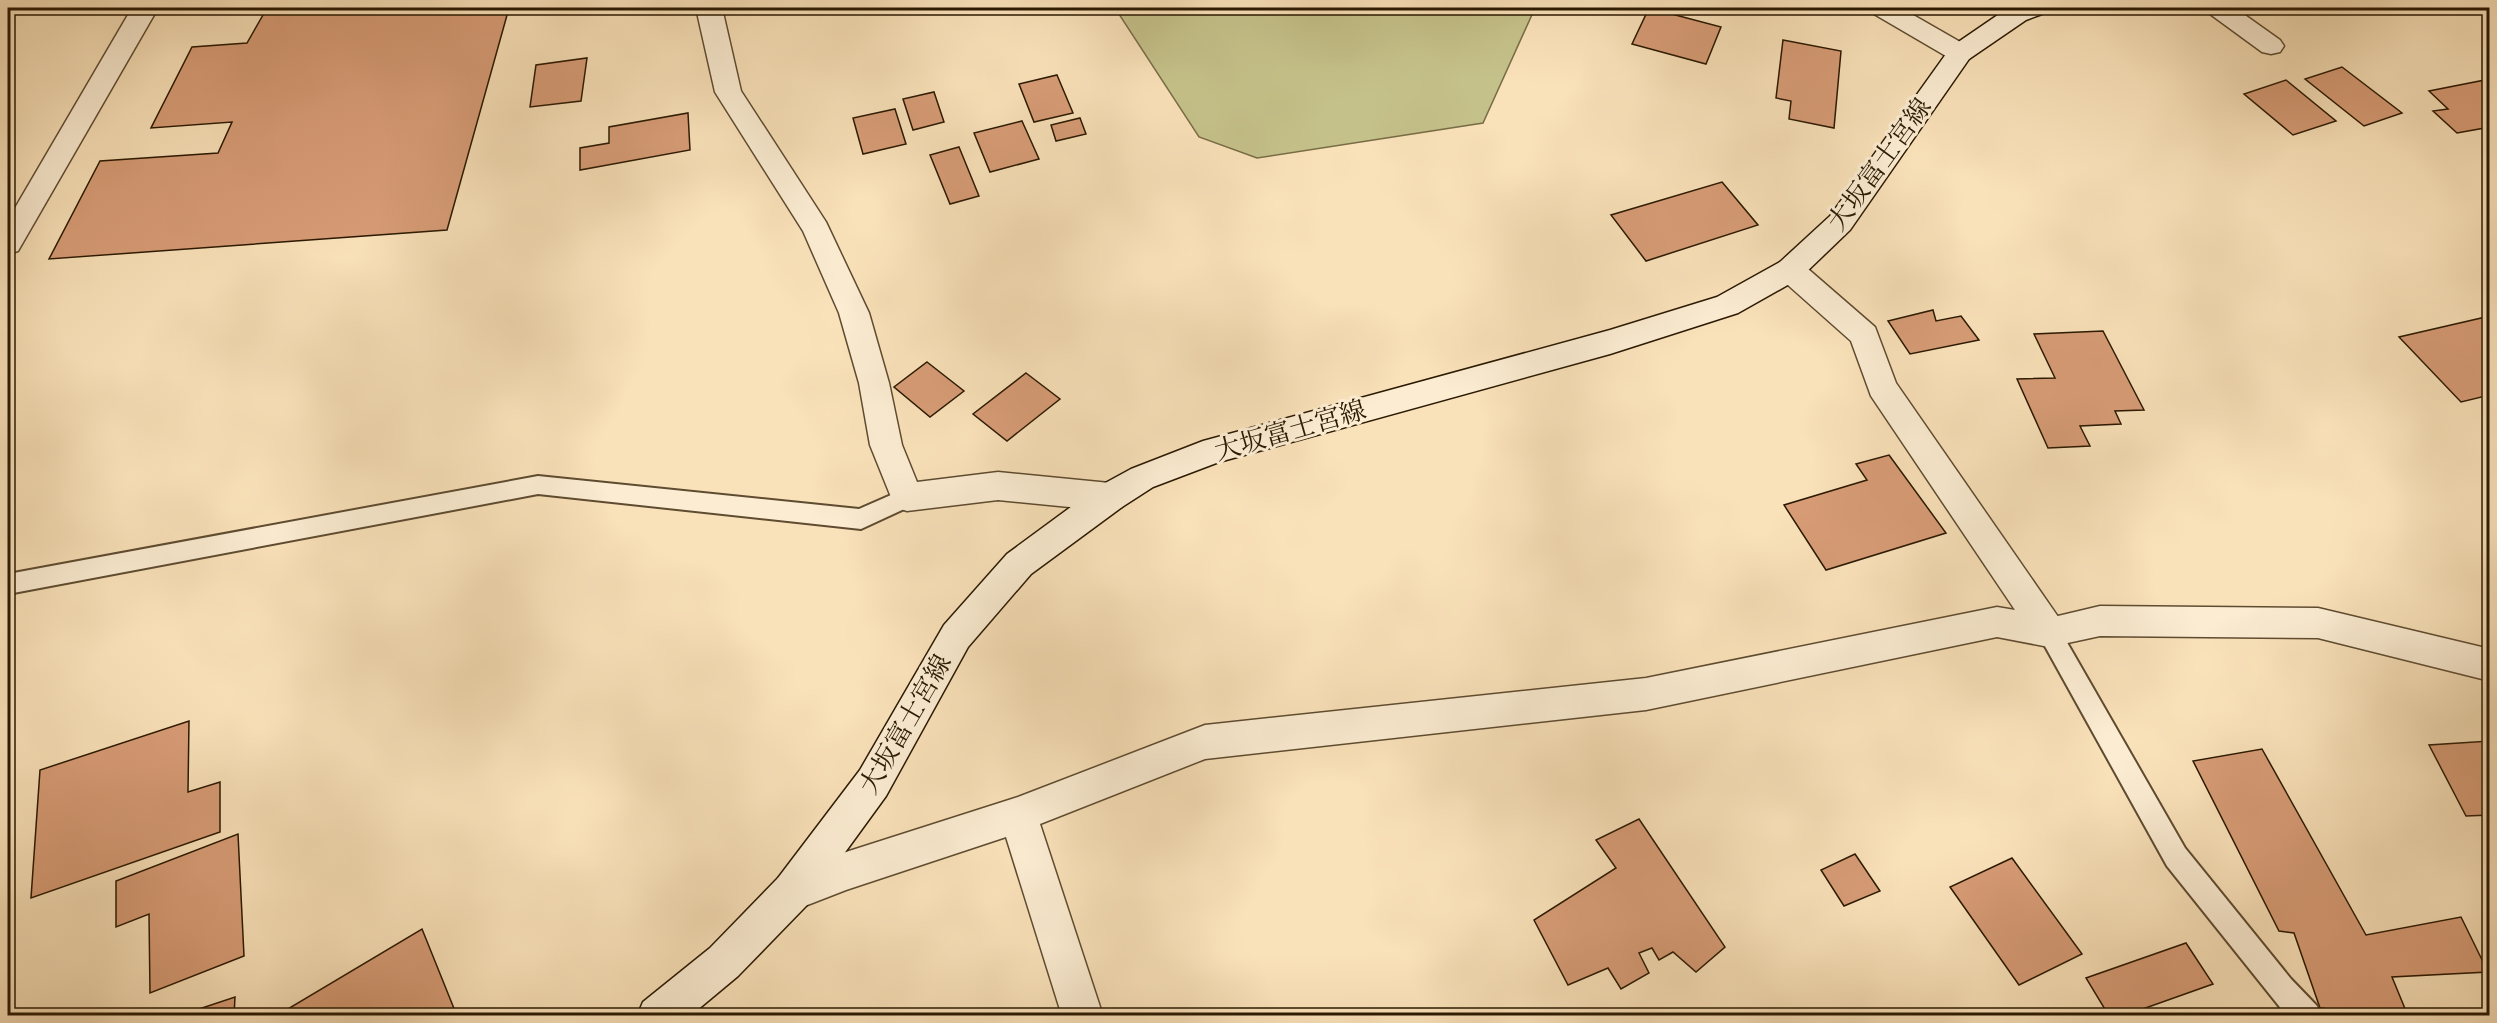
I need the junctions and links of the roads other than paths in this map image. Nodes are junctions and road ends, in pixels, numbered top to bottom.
1 (145, 8) edge
2 (709, 8) edge
3 (1882, 8) edge
4 (2033, 8) edge
5 (2219, 8) edge
6 (2271, 46) dead end
7 (1960, 53) junction
8 (8, 244) edge
9 (1790, 270) junction
10 (907, 497) junction
11 (1110, 497) junction
12 (8, 584) edge
13 (2049, 632) junction
14 (2490, 665) edge
15 (1018, 815) junction
16 (792, 892) junction
17 (657, 1016) edge
18 (1083, 1016) edge
19 (2307, 1016) edge

1 - 8 street
2 - 10 street
3 - 7 street
4 - 7 street, 大坂富士宮線
5 - 6 street
7 - 9 street, 大坂富士宮線
9 - 11 street, 大坂富士宮線
9 - 13 street
10 - 11 street
10 - 12 lane
11 - 16 street, 大坂富士宮線
13 - 14 street
13 - 15 street
13 - 19 lane
15 - 16 street
15 - 18 street
16 - 17 street, 大坂富士宮線

